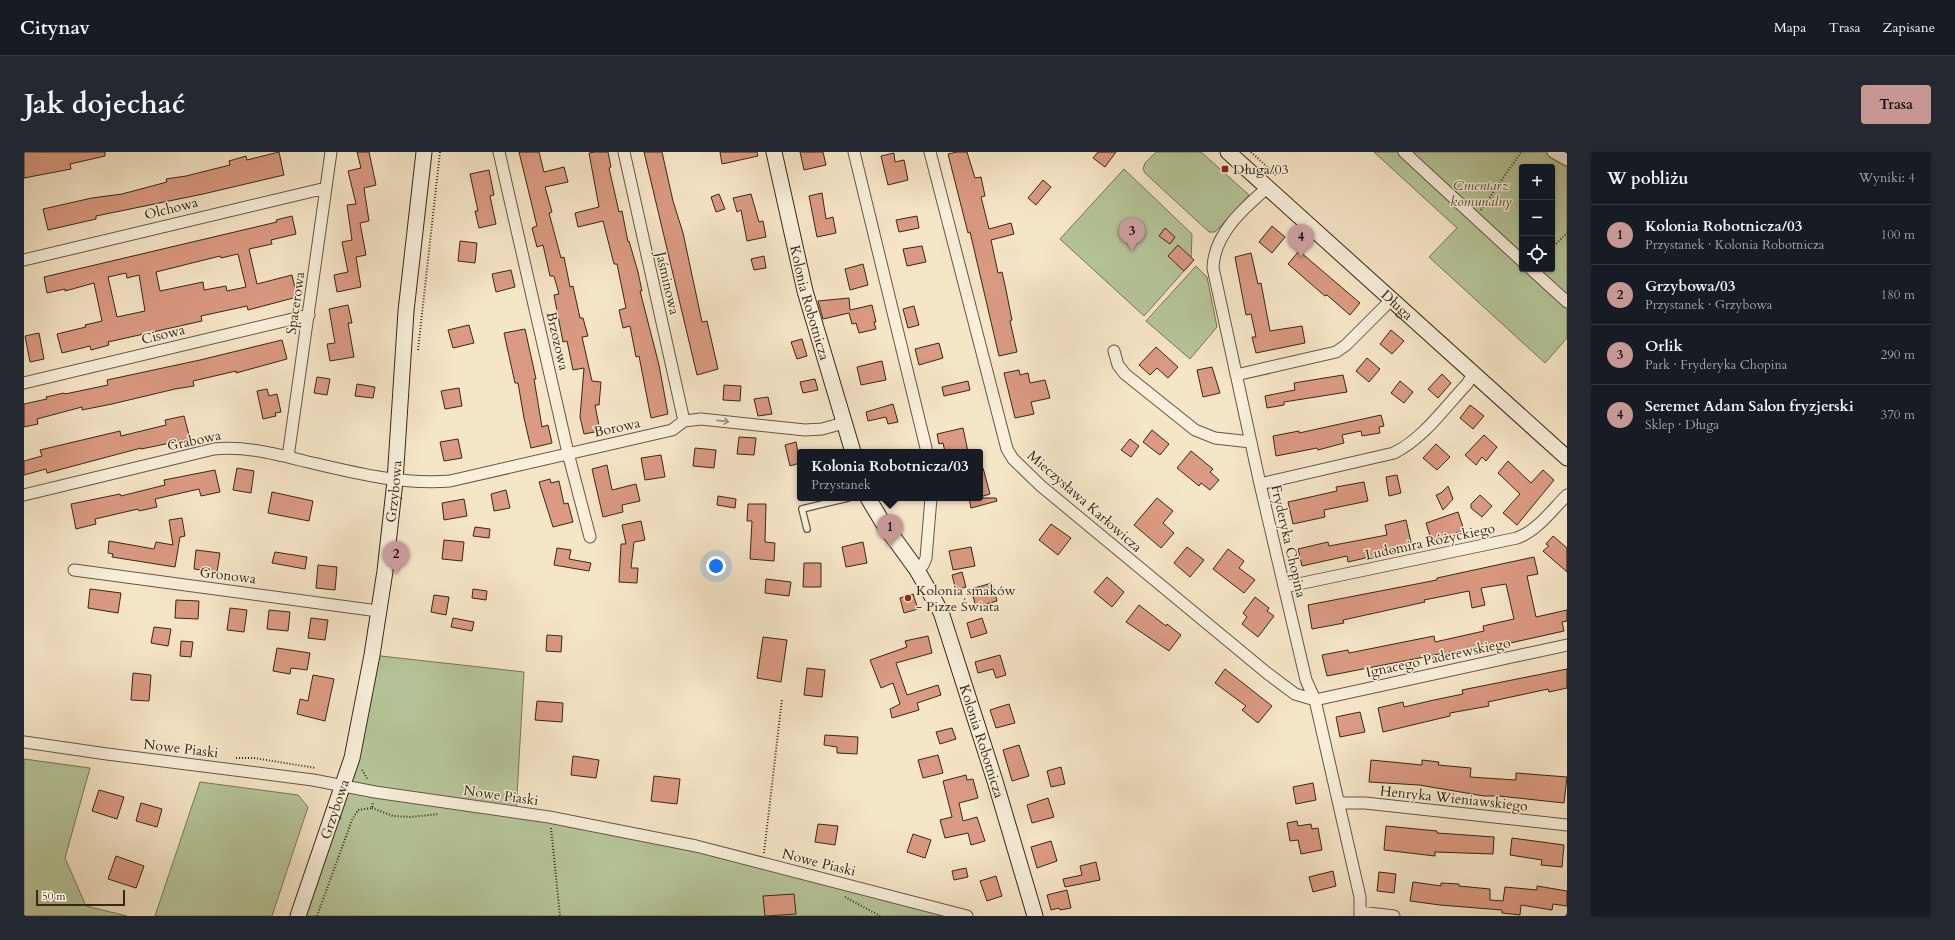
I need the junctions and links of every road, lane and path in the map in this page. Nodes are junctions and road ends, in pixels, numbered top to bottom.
1 (331, 152) edge
2 (424, 152) edge
3 (499, 152) edge
4 (624, 152) edge
5 (774, 152) edge
6 (854, 152) edge
7 (930, 152) edge
8 (1228, 152) edge
9 (1404, 152) edge
10 (1521, 152) edge
11 (1553, 152) edge
12 (1567, 160) edge
13 (326, 188) junction
14 (1267, 188) junction
15 (1476, 217) junction
16 (1567, 233) edge
17 (1555, 245) edge
18 (1519, 257) edge
19 (24, 260) edge
20 (1534, 272) edge
21 (1391, 300) junction
22 (1567, 302) edge
23 (309, 314) junction
24 (1114, 351) dead end
25 (1473, 374) junction
26 (1236, 376) junction
27 (24, 383) edge
28 (684, 421) junction
29 (844, 423) junction
30 (1251, 442) junction
31 (852, 449) edge
32 (926, 449) edge
33 (568, 453) junction
34 (288, 457) junction
35 (1567, 458) edge
36 (395, 481) junction
37 (1260, 484) junction
38 (24, 495) edge
39 (1567, 496) edge
40 (835, 501) edge
41 (870, 501) edge
42 (931, 501) edge
43 (807, 529) dead end
44 (590, 537) dead end
45 (74, 570) dead end
46 (917, 570) junction
47 (1284, 587) junction
48 (378, 611) junction
49 (1567, 645) edge
50 (782, 699) dead end
51 (1315, 700) junction
52 (24, 742) edge
53 (343, 786) junction
54 (1338, 803) junction
55 (372, 808) dead end
56 (444, 813) dead end
57 (352, 820) dead end
58 (1567, 825) edge
59 (558, 828) dead end
60 (763, 864) junction
61 (841, 895) dead end
62 (1360, 914) edge
63 (298, 916) edge
64 (317, 916) edge
65 (560, 916) edge
66 (880, 916) edge
67 (967, 916) edge
68 (1035, 916) edge
69 (1394, 916) edge

1 - 13 street, Spacerowa
2 - 36 street, Grzybowa
3 - 33 street, Brzozowa
4 - 28 street, Jaśminowa
5 - 29 street, Kolonia Robotnicza
6 - 32 street
7 - 51 street, Mieczysława Karłowicza
8 - 14 street, Długa
9 - 15 street
10 - 15 path
11 - 12 street
13 - 19 street, Olchowa
13 - 23 street, Spacerowa
14 - 21 street, Długa
14 - 26 street, Fryderyka Chopina
15 - 18 street
16 - 17 path
20 - 22 street
21 - 25 street, Długa
21 - 26 street
23 - 27 street, Cisowa
23 - 34 street, Spacerowa
24 - 30 street
25 - 35 street, Długa
25 - 37 street
26 - 30 street, Fryderyka Chopina
28 -> 29 street, Borowa
28 - 33 street, Borowa
29 - 31 street, Kolonia Robotnicza
30 - 37 street, Fryderyka Chopina
33 - 36 street, Borowa
33 - 44 street, Brzozowa
34 - 36 street, Grabowa
34 - 38 street, Grabowa
36 - 48 street, Grzybowa
37 - 47 street, Fryderyka Chopina
39 - 47 street, Ludomira Różyckiego
40 - 43 lane
41 - 46 street, Kolonia Robotnicza
42 - 46 street
45 - 48 street, Gronowa
46 - 68 street, Kolonia Robotnicza
47 - 51 street, Fryderyka Chopina
48 - 53 street, Grzybowa
49 - 51 street, Ignacego Paderewskiego
50 - 60 path
51 - 54 street, Fryderyka Chopina
52 - 53 street, Nowe Piaski
53 - 60 street, Nowe Piaski
53 - 63 street, Grzybowa
54 - 58 street, Henryka Wieniawskiego
54 - 62 street, Fryderyka Chopina
55 - 56 path
57 - 64 path
59 - 65 path
60 - 67 street, Nowe Piaski
61 - 66 path
62 - 69 street

